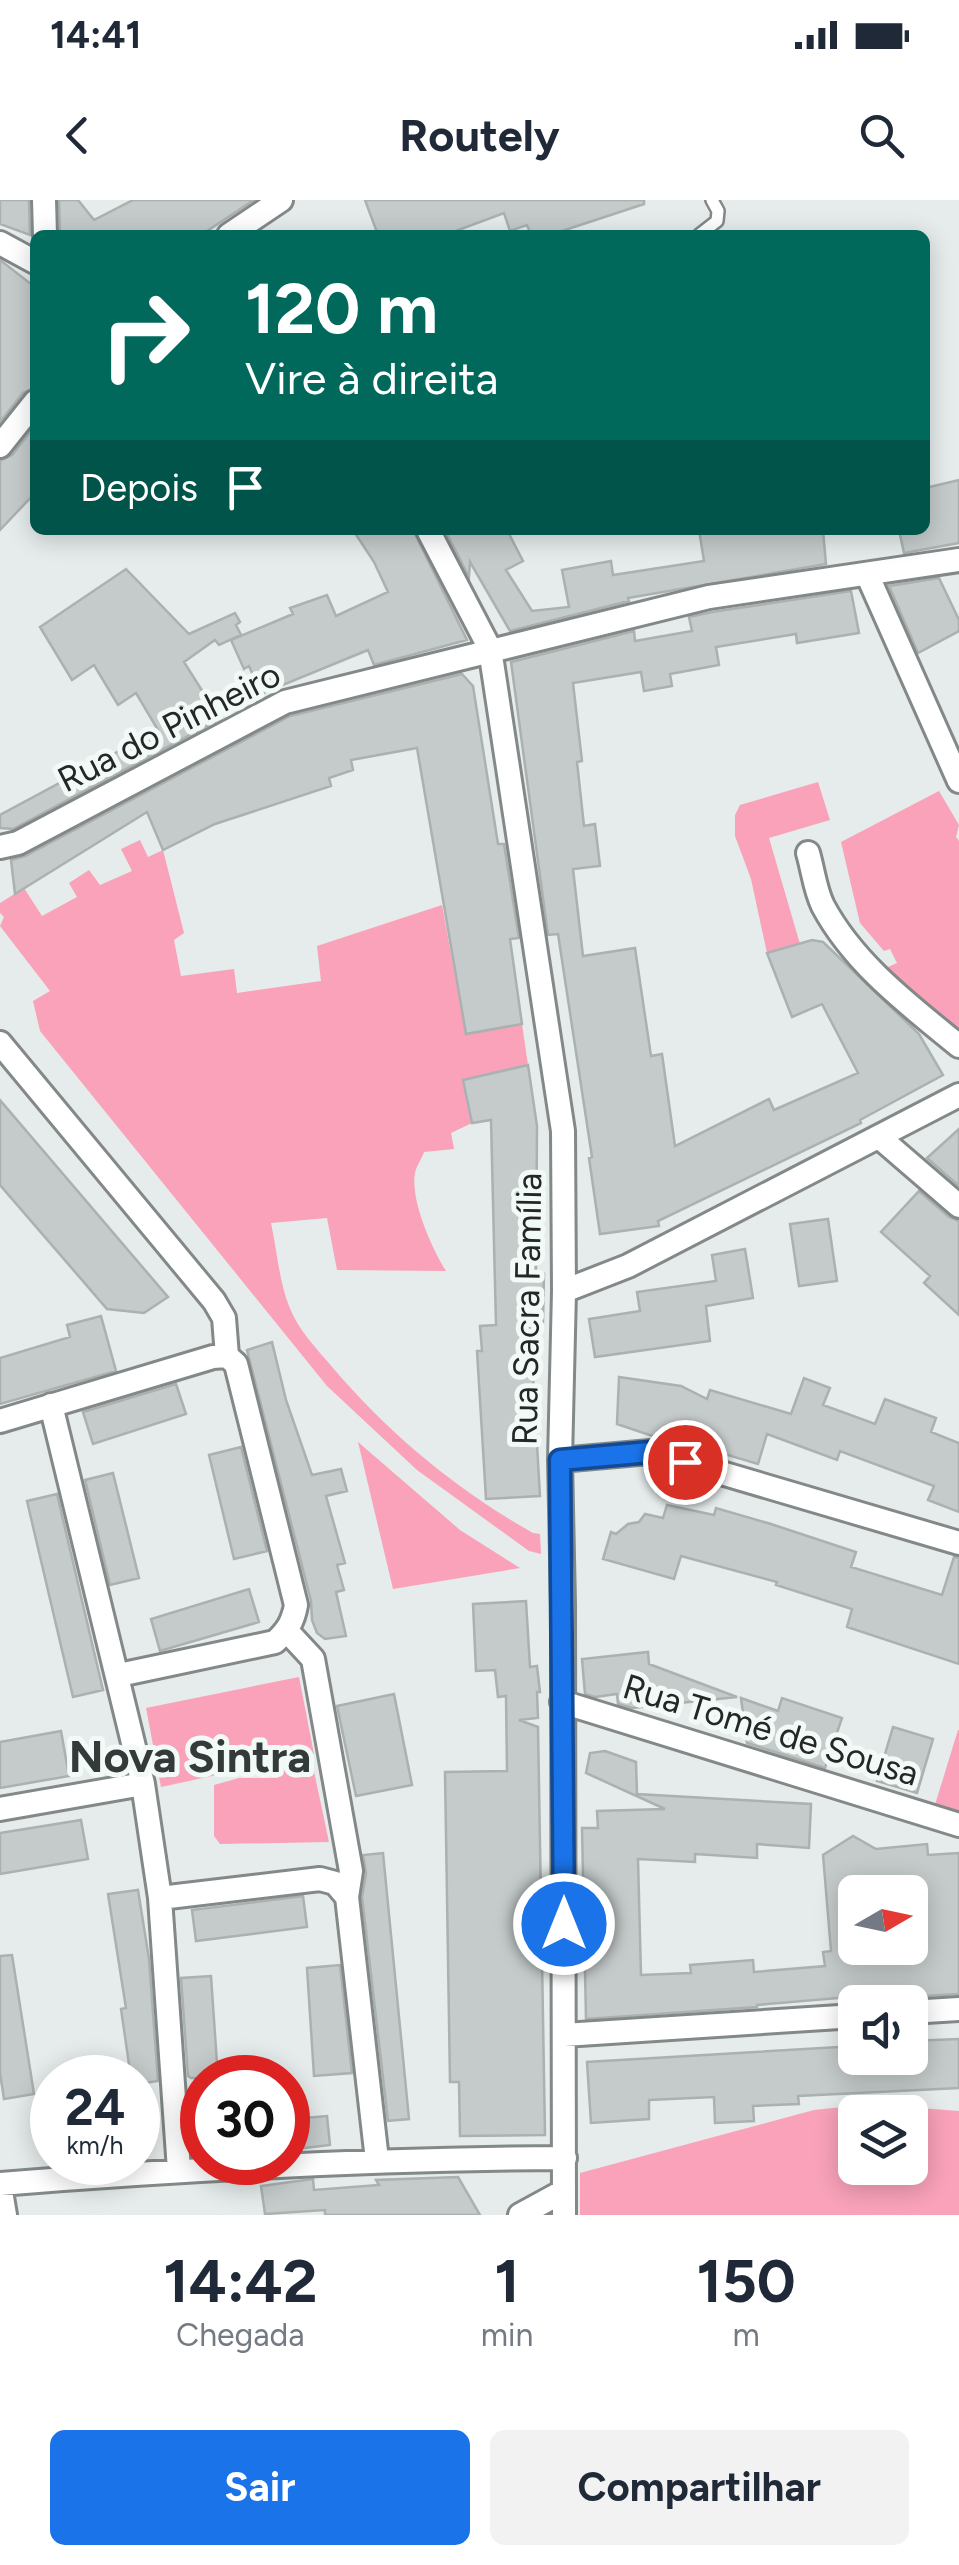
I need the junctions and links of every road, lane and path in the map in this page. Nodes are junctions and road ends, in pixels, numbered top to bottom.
1 (44, 200) edge
2 (712, 200) edge
3 (268, 213) edge
4 (45, 230) edge
5 (237, 230) edge
6 (708, 230) edge
7 (0, 244) edge
8 (30, 259) edge
9 (30, 408) edge
10 (0, 446) edge
11 (431, 535) edge
12 (959, 560) edge
13 (867, 574) junction
14 (490, 649) junction
15 (959, 782) edge
16 (0, 846) edge
17 (808, 853) dead end
18 (0, 1042) edge
19 (959, 1046) edge
20 (959, 1094) edge
21 (879, 1137) junction
22 (959, 1206) edge
23 (564, 1291) junction
24 (227, 1356) junction
25 (51, 1405) junction
26 (0, 1421) edge
27 (560, 1460) junction
28 (959, 1544) edge
29 (287, 1631) junction
30 (118, 1675) junction
31 (562, 1702) junction
32 (143, 1784) junction
33 (0, 1810) edge
34 (959, 1825) edge
35 (347, 1897) junction
36 (160, 1898) junction
37 (959, 2009) edge
38 (928, 2011) edge
39 (838, 2017) edge
40 (564, 2036) junction
41 (180, 2137) edge
42 (565, 2158) junction
43 (377, 2160) junction
44 (310, 2163) edge
45 (180, 2170) edge
46 (0, 2185) edge
47 (564, 2191) junction
48 (5, 2215) edge
49 (520, 2215) edge
50 (564, 2215) edge

1 - 4 street
2 - 6 lane
3 - 5 street
7 - 8 street
9 - 10 street
11 - 14 street, Rua Sacra Família
12 - 13 street, Rua do Pinheiro
13 - 14 street, Rua do Pinheiro
13 - 15 street
14 - 16 street, Rua do Pinheiro
14 - 23 street, Rua Sacra Família
17 - 19 street
18 - 24 street
20 - 21 street
21 - 22 street
21 - 23 street
23 - 27 street, Rua Sacra Família
24 - 25 street
24 - 29 street
25 - 26 street
25 - 30 street
27 - 28 street
27 - 31 street, Rua Sacra Família
29 - 30 street
29 - 35 street
30 - 32 street
31 - 34 street, Rua Tomé de Sousa
31 - 40 street, Rua Sacra Família
32 - 33 street
32 - 36 street
35 - 36 street
35 - 43 street
36 - 41 street
37 - 38 street
39 - 40 street
40 - 42 street, Rua Sacra Família
42 - 43 street
42 - 47 street, Rua Sacra Família
43 - 44 street
45 - 46 street
46 - 48 street
47 - 49 street
47 - 50 street, Rua Sacra Família

